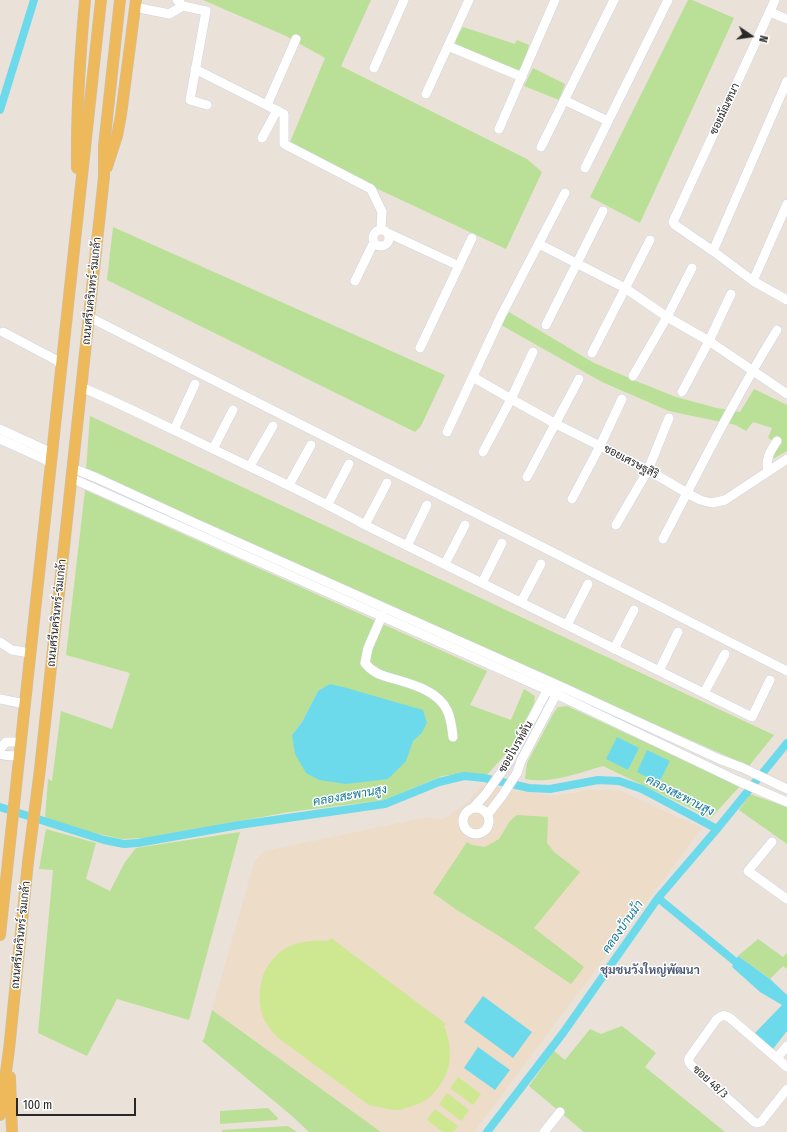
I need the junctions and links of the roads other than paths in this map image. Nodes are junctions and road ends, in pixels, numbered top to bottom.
1 (85, 0) edge
2 (101, 0) edge
3 (120, 0) edge
4 (404, 0) edge
5 (469, 0) edge
6 (555, 0) edge
7 (614, 0) edge
8 (668, 0) edge
9 (776, 0) edge
10 (180, 3) edge
11 (136, 4) edge
12 (770, 12) junction
13 (787, 19) edge
14 (296, 39) dead end
15 (448, 46) junction
16 (374, 68) dead end
17 (195, 69) junction
18 (522, 77) junction
19 (787, 81) edge
20 (426, 94) dead end
21 (564, 100) junction
22 (208, 105) dead end
23 (267, 105) junction
24 (277, 110) junction
25 (608, 121) junction
26 (499, 129) dead end
27 (262, 138) dead end
28 (541, 147) dead end
29 (585, 168) dead end
30 (104, 177) junction
31 (565, 193) dead end
32 (787, 204) edge
33 (603, 211) dead end
34 (78, 217) junction
35 (384, 231) junction
36 (472, 238) dead end
37 (650, 240) dead end
38 (374, 242) junction
39 (539, 244) junction
40 (713, 252) junction
41 (577, 263) junction
42 (459, 266) junction
43 (692, 268) dead end
44 (355, 281) dead end
45 (753, 281) junction
46 (625, 288) junction
47 (731, 294) dead end
48 (787, 300) edge
49 (89, 317) junction
50 (667, 317) junction
51 (546, 325) dead end
52 (777, 330) dead end
53 (3, 332) dead end
54 (709, 341) junction
55 (420, 348) dead end
56 (533, 352) dead end
57 (592, 352) dead end
58 (61, 365) junction
59 (752, 371) junction
60 (633, 376) dead end
61 (474, 377) junction
62 (579, 379) dead end
63 (195, 384) dead end
64 (81, 387) junction
65 (682, 392) dead end
66 (787, 394) edge
67 (511, 399) junction
68 (622, 399) dead end
69 (233, 410) dead end
70 (669, 418) dead end
71 (556, 424) junction
72 (273, 426) dead end
73 (0, 429) edge
74 (174, 430) junction
75 (447, 432) dead end
76 (0, 439) edge
77 (777, 441) dead end
78 (311, 445) dead end
79 (600, 446) junction
80 (213, 450) junction
81 (483, 452) dead end
82 (787, 459) edge
83 (51, 461) junction
84 (349, 464) dead end
85 (250, 466) junction
86 (648, 470) junction
87 (768, 471) junction
88 (72, 473) junction
89 (527, 477) dead end
90 (387, 483) dead end
91 (289, 485) junction
92 (687, 493) junction
93 (572, 499) dead end
94 (328, 504) junction
95 (427, 505) dead end
96 (364, 525) junction
97 (465, 525) dead end
98 (616, 525) dead end
99 (663, 539) dead end
100 (502, 543) dead end
101 (407, 546) junction
102 (445, 564) junction
103 (542, 564) dead end
104 (482, 583) junction
105 (588, 584) dead end
106 (521, 602) junction
107 (634, 610) dead end
108 (382, 616) junction
109 (567, 625) junction
110 (678, 632) dead end
111 (0, 642) edge
112 (614, 649) junction
113 (30, 653) junction
114 (725, 654) dead end
115 (659, 671) junction
116 (787, 672) edge
117 (770, 680) dead end
118 (554, 688) junction
119 (704, 693) junction
120 (0, 699) edge
121 (25, 704) junction
122 (453, 737) dead end
123 (21, 742) junction
124 (0, 749) edge
125 (0, 754) edge
126 (19, 756) junction
127 (787, 789) edge
128 (787, 802) edge
129 (473, 808) junction
130 (488, 814) junction
131 (772, 842) dead end
132 (787, 898) edge
133 (0, 935) edge
134 (787, 1046) edge
135 (9, 1050) junction
136 (777, 1058) junction
137 (787, 1067) edge
138 (787, 1090) edge
139 (560, 1112) dead end
140 (0, 1115) edge
141 (548, 1130) edge
142 (12, 1132) edge

1 - 34 main road, ถนนศรีนครินทร์-ร่มเกล้า
2 - 34 main road, ถนนศรีนครินทร์-ร่มเกล้า
3 - 30 main road, ถนนศรีนครินทร์-ร่มเกล้า
4 - 16 street
5 - 15 street
6 - 18 street
7 - 21 street
8 - 25 street
9 - 12 street, ซอยมัณฑนา
10 - 11 street
10 - 17 street
11 - 30 main road, ถนนศรีนครินทร์-ร่มเกล้า
12 - 13 street
12 - 40 street, ซอยมัณฑนา
14 - 23 street
15 - 18 street
15 - 20 street
17 - 22 street
17 - 23 street
18 - 26 street
19 - 40 street
21 - 25 street
21 - 28 street
23 - 24 street
24 - 27 street
24 - 35 street
25 - 29 street
30 - 49 main road, ถนนศรีนครินทร์-ร่มเกล้า
31 - 39 street
32 - 45 street
33 - 41 street
34 - 58 main road, ถนนศรีนครินทร์-ร่มเกล้า
35 - 38 street
35 - 38 street
35 - 42 street
36 - 42 street
37 - 46 street
38 - 44 street
39 - 41 street
39 - 61 street
40 - 45 street
41 - 46 street
41 - 51 street
42 - 55 street
43 - 50 street
45 - 48 street
46 - 50 street
46 - 57 street
47 - 54 street
49 - 64 main road, ถนนศรีนครินทร์-ร่มเกล้า
49 - 116 street
50 - 54 street
50 - 60 street
52 - 59 street
53 - 58 street
54 - 59 street
54 - 65 street
56 - 67 street
58 - 83 main road, ถนนศรีนครินทร์-ร่มเกล้า
59 - 66 street
59 - 92 street
61 - 67 street, ซอยเศรษฐสิริ
61 - 75 street
62 - 71 street
63 - 74 street
64 - 74 street
64 - 88 main road, ถนนศรีนครินทร์-ร่มเกล้า
67 - 71 street, ซอยเศรษฐสิริ
67 - 81 street
68 - 79 street
69 - 80 street
70 - 86 street
71 - 79 street, ซอยเศรษฐสิริ
71 - 89 street
72 - 85 street
73 - 83 street
74 - 80 street
76 - 83 street
77 - 87 street
78 - 91 street
79 - 86 street, ซอยเศรษฐสิริ
79 - 93 street
80 - 85 street
82 - 87 street, ซอยเศรษฐสิริ
83 - 113 main road, ถนนศรีนครินทร์-ร่มเกล้า
84 - 94 street
85 - 91 street
86 - 92 street, ซอยเศรษฐสิริ
86 - 98 street
87 - 92 street, ซอยเศรษฐสิริ
88 - 108 street
88 - 118 street
88 - 135 main road, ถนนศรีนครินทร์-ร่มเกล้า
90 - 96 street
91 - 94 street
92 - 99 street
94 - 96 street
95 - 101 street
96 - 101 street
97 - 102 street
100 - 104 street
101 - 102 street
102 - 104 street
103 - 106 street
104 - 106 street
105 - 109 street
106 - 109 street
107 - 112 street
108 - 118 street
108 - 122 street
109 - 112 street
110 - 115 street
111 - 113 street
112 - 115 street
113 - 121 main road, ถนนศรีนครินทร์-ร่มเกล้า
114 - 119 street
115 - 119 street
117 - 119 street
118 - 127 street
118 - 128 street
118 - 129 street, ซอยไบรท์ตัน
118 - 130 street, ซอยไบรท์ตัน
120 - 121 street
121 - 123 main road, ถนนศรีนครินทร์-ร่มเกล้า
123 - 124 street
123 - 126 main road, ถนนศรีนครินทร์-ร่มเกล้า
125 - 126 street
126 - 133 main road, ถนนศรีนครินทร์-ร่มเกล้า
129 - 130 street
129 - 130 street, ซอยไบรท์ตัน
131 - 132 street
134 - 136 street
135 - 140 main road, ถนนศรีนครินทร์-ร่มเกล้า
135 - 142 main road, ถนนศรีนครินทร์-ร่มเกล้า
136 - 137 street, ซอย 48/3
136 - 138 street, ซอย 48/3
139 - 141 street

